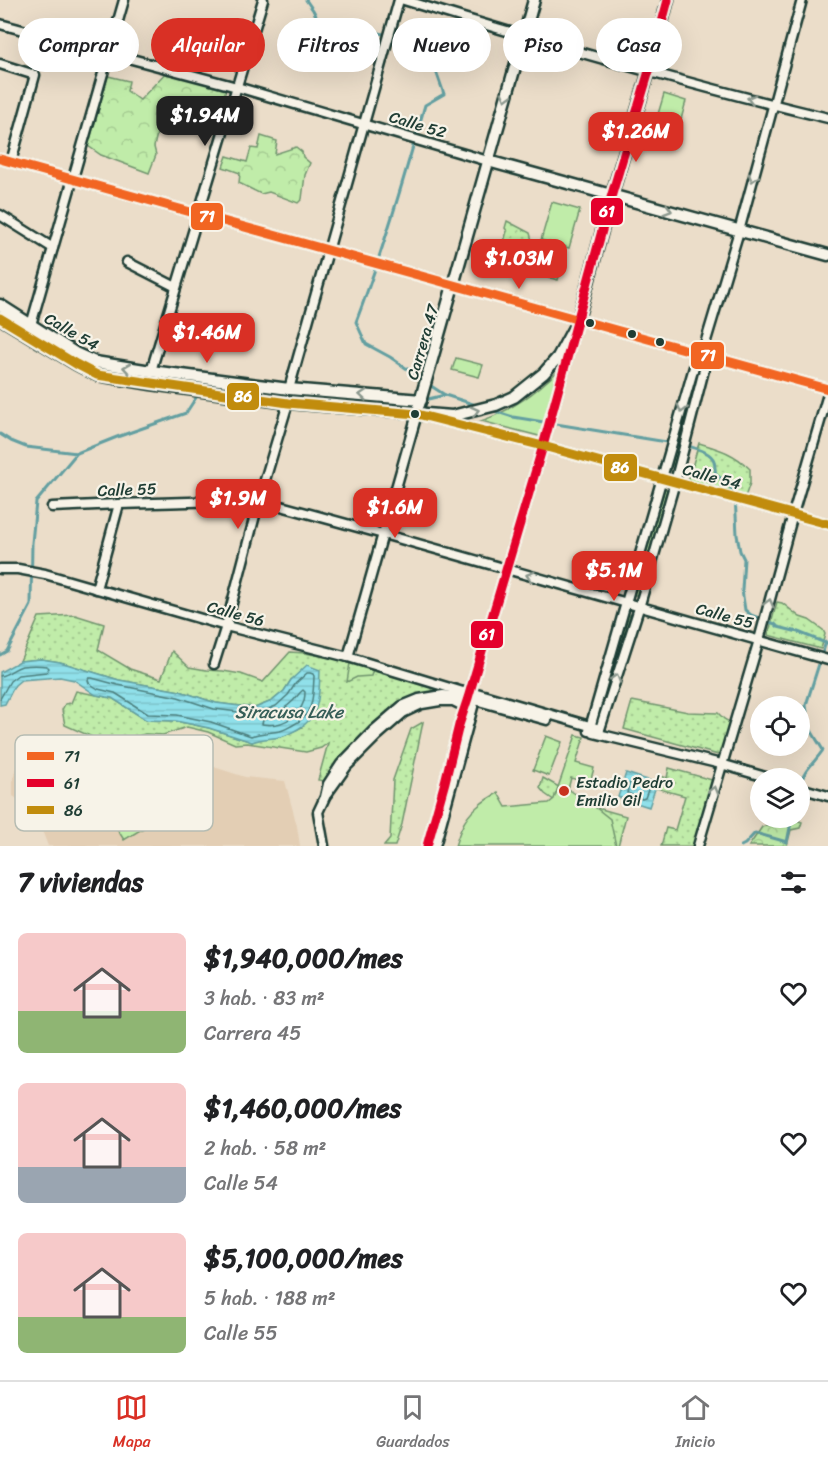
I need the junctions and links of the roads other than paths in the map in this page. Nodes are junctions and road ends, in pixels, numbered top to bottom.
1 (124, 0) edge
2 (263, 0) edge
3 (399, 0) edge
4 (404, 0) edge
5 (534, 0) edge
6 (668, 0) edge
7 (802, 0) edge
8 (119, 18) edge
9 (529, 18) edge
10 (663, 18) edge
11 (0, 24) edge
12 (18, 29) edge
13 (503, 31) edge
14 (139, 61) edge
15 (0, 64) edge
16 (104, 72) edge
17 (513, 72) edge
18 (649, 72) edge
19 (653, 72) edge
20 (237, 87) junction
21 (774, 105) junction
22 (828, 118) edge
23 (364, 124) junction
24 (0, 159) edge
25 (488, 161) junction
26 (11, 162) junction
27 (73, 179) junction
28 (612, 194) junction
29 (198, 214) junction
30 (0, 215) edge
31 (739, 231) junction
32 (53, 248) junction
33 (328, 250) junction
34 (828, 255) edge
35 (127, 262) dead end
36 (453, 285) junction
37 (176, 287) junction
38 (0, 305) edge
39 (0, 318) edge
40 (578, 320) junction
41 (31, 325) junction
42 (702, 354) junction
43 (151, 371) junction
44 (290, 389) junction
45 (828, 392) edge
46 (421, 400) junction
47 (288, 403) junction
48 (417, 414) junction
49 (543, 446) junction
50 (662, 479) junction
51 (675, 482) junction
52 (259, 501) junction
53 (119, 504) junction
54 (52, 507) dead end
55 (793, 514) junction
56 (828, 524) edge
57 (383, 534) junction
58 (0, 569) edge
59 (507, 569) junction
60 (96, 589) junction
61 (627, 604) junction
62 (639, 608) junction
63 (226, 626) junction
64 (759, 640) junction
65 (348, 657) junction
66 (828, 660) edge
67 (214, 664) dead end
68 (469, 697) junction
69 (590, 729) junction
70 (600, 731) junction
71 (722, 764) junction
72 (750, 772) edge
73 (448, 782) junction
74 (810, 791) edge
75 (828, 796) edge
76 (324, 846) edge
77 (427, 846) edge
78 (435, 846) edge
79 (698, 846) edge

1 - 8 street
2 - 20 street
3 - 23 street
4 - 13 street
5 - 9 main road, Carrera 47
6 - 10 main road
7 - 21 street
11 - 12 street, Calle 52
14 - 20 street, Calle 52
15 - 26 street
16 - 27 street
17 -> 25 main road, Carrera 47
18 - 28 main road
21 -> 19 street
20 - 23 street, Calle 52
20 - 29 street
21 - 22 street
21 -> 31 street
23 - 25 street, Calle 52
23 - 33 street
24 - 26 street
25 - 28 main road, Calle 52
25 - 36 main road, Carrera 47
26 - 27 street
27 - 29 street
27 - 32 street
28 -> 31 main road, Calle 52
28 - 40 main road
29 - 33 street
29 - 37 street
30 - 32 street
31 - 34 main road, Calle 52
31 - 42 street
32 - 41 street
33 - 36 street
33 - 44 street
35 - 37 street
36 - 40 street
36 - 46 main road, Carrera 47
37 - 43 street
38 - 41 main road, Calle 54
39 - 47 main road, Calle 54
40 - 42 street
48 -> 40 main road
40 - 49 street
43 -> 41 main road, Calle 54
42 - 45 street
42 -> 50 street
42 - 51 street
43 - 44 main road, Calle 54
46 -> 44 main road, Calle 54
45 - 55 street
46 - 48 main road, Carrera 47
47 - 48 main road, Calle 54
47 - 52 street
48 - 49 street, Calle 54
48 - 57 street, Carrera 47
49 - 50 street, Calle 54
49 - 59 street
50 - 51 street, Calle 54
50 - 61 street
51 - 55 street, Calle 54
51 - 62 street
52 - 53 street, Calle 55
52 - 57 street, Calle 55
52 - 63 street
53 - 54 street, Calle 55
53 - 60 street
55 - 56 street, Calle 54
64 -> 55 street
57 - 59 street, Calle 55
57 - 65 street, Carrera 47
58 - 60 street, Calle 56
61 -> 59 street, Calle 55
59 - 68 street
60 - 63 street, Calle 56
61 - 62 street, Calle 55
61 - 69 street
62 - 64 street, Calle 55
70 -> 62 street
63 - 65 street, Calle 56
63 - 67 street
64 - 66 street, Calle 55
64 - 71 street
65 - 68 street, Calle 56
68 - 69 street, Calle 56
68 - 73 street
68 - 76 street
69 - 70 street, Calle 56
70 - 71 street, Calle 56
71 - 72 street, Calle 56
79 -> 71 street
73 - 77 street
73 - 78 street
74 - 75 street

